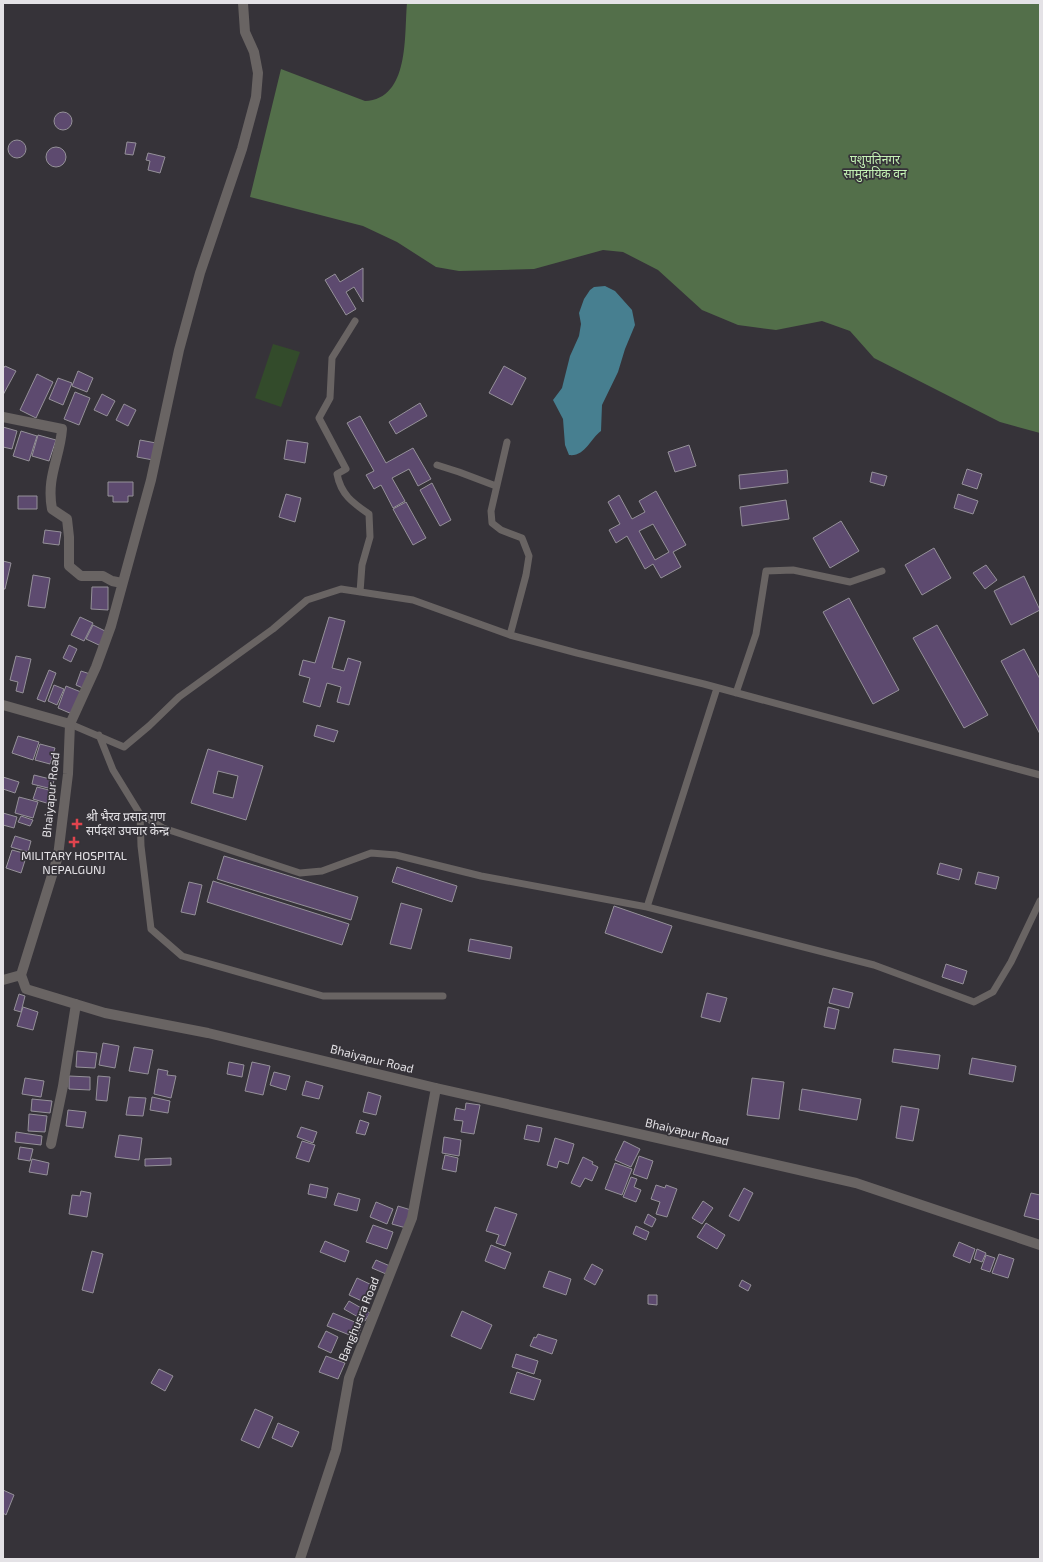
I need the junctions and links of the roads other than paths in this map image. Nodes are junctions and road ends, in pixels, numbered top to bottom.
1 (244, 3) edge
2 (355, 321) dead end
3 (3, 417) edge
4 (507, 442) dead end
5 (436, 465) dead end
6 (496, 486) junction
7 (882, 571) dead end
8 (122, 583) junction
9 (360, 592) junction
10 (510, 635) junction
11 (717, 688) junction
12 (736, 693) junction
13 (3, 705) edge
14 (70, 724) junction
15 (99, 735) junction
16 (1040, 775) edge
17 (140, 814) junction
18 (1040, 901) edge
19 (647, 907) junction
20 (21, 975) junction
21 (3, 980) edge
22 (443, 996) dead end
23 (76, 1004) junction
24 (436, 1088) junction
25 (51, 1144) dead end
26 (1040, 1245) edge
27 (300, 1559) edge

1 - 8 street
2 - 9 lane
3 - 8 street
4 - 6 lane
5 - 6 lane
6 - 10 lane
7 - 12 lane
8 - 14 street
9 - 10 lane
9 - 15 lane
10 - 11 lane
11 - 12 lane
11 - 19 lane
12 - 16 lane
13 - 14 street
14 - 15 lane
14 - 20 street, Bhaiyapur Road
15 - 17 lane
17 - 19 lane
17 - 22 lane
18 - 19 lane
20 - 21 street
20 - 23 street, Bhaiyapur Road
23 - 24 street, Bhaiyapur Road
23 - 25 street
24 - 26 street, Bhaiyapur Road
24 - 27 street, Banghusra Road

